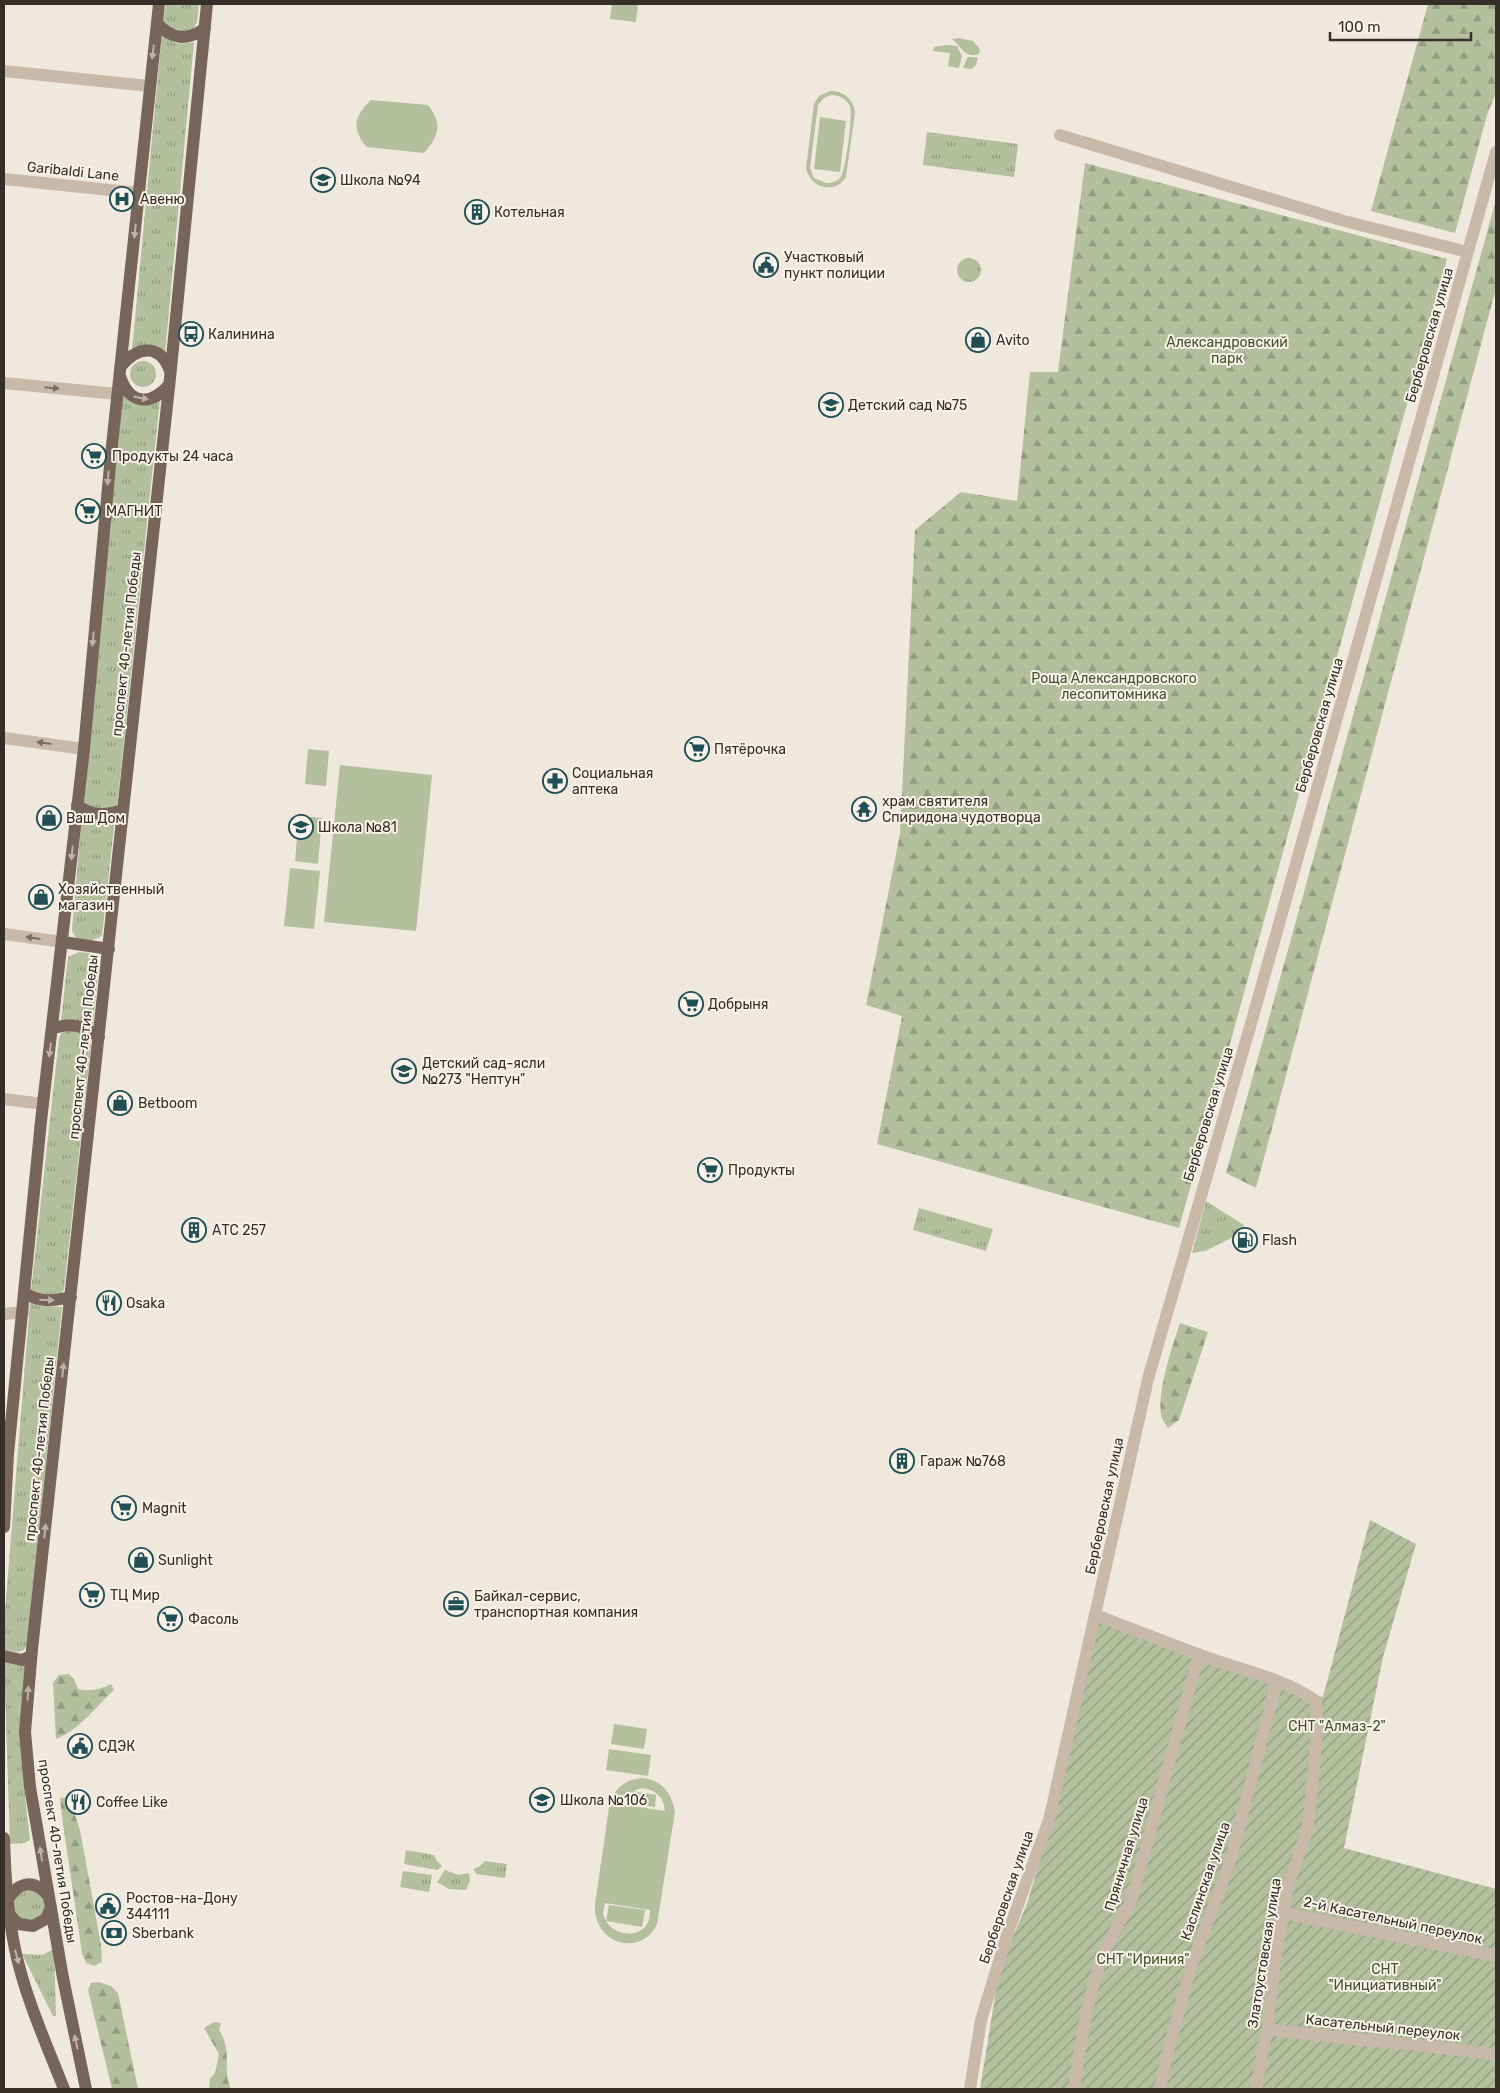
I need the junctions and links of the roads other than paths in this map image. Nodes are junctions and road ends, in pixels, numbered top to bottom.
1 (159, 4) edge
2 (207, 4) edge
3 (157, 23) junction
4 (205, 28) junction
5 (4, 71) edge
6 (150, 86) junction
7 (1060, 135) dead end
8 (1496, 152) edge
9 (4, 179) edge
10 (139, 192) junction
11 (1468, 252) junction
12 (120, 371) junction
13 (170, 371) junction
14 (4, 382) edge
15 (169, 385) junction
16 (117, 394) junction
17 (4, 738) edge
18 (84, 749) junction
19 (77, 805) junction
20 (123, 810) junction
21 (4, 934) edge
22 (63, 942) junction
23 (109, 950) junction
24 (52, 1029) junction
25 (99, 1037) junction
26 (4, 1099) edge
27 (44, 1104) junction
28 (25, 1293) junction
29 (70, 1297) junction
30 (23, 1312) junction
31 (4, 1314) edge
32 (4, 1527) edge
33 (1096, 1615) junction
34 (1199, 1654) junction
35 (4, 1656) edge
36 (31, 1656) junction
37 (1277, 1681) junction
38 (4, 1838) edge
39 (50, 1902) junction
40 (8, 1908) junction
41 (1284, 1913) junction
42 (1496, 1956) edge
43 (1267, 2029) junction
44 (1496, 2055) edge
45 (64, 2089) edge
46 (86, 2089) edge
47 (970, 2089) edge
48 (1074, 2089) edge
49 (1160, 2089) edge
50 (1256, 2089) edge

1 - 3 main road, проспект 40-летия Победы
2 - 4 main road, проспект 40-летия Победы
3 - 4 main road
3 -> 6 main road, проспект 40-летия Победы
4 - 13 main road, проспект 40-летия Победы
5 - 6 street
6 - 10 main road, проспект 40-летия Победы
7 - 11 street
8 - 11 street, Берберовская улица
9 - 10 street, Garibaldi Lane
10 -> 12 main road, проспект 40-летия Победы
11 - 33 street, Берберовская улица
12 - 13 main road
12 -> 15 main road
12 - 16 main road, проспект 40-летия Победы
13 - 15 main road, проспект 40-летия Победы
14 -> 16 street
15 - 20 main road, проспект 40-летия Победы
16 -> 18 main road, проспект 40-летия Победы
18 -> 17 street
18 - 19 main road, проспект 40-летия Победы
19 - 20 main road
19 -> 22 main road, проспект 40-летия Победы
20 - 23 main road, проспект 40-летия Победы
22 -> 21 street
22 - 23 main road
22 - 24 main road, проспект 40-летия Победы
23 - 25 main road, проспект 40-летия Победы
24 - 25 main road
24 -> 27 main road, проспект 40-летия Победы
25 - 29 main road, проспект 40-летия Победы
26 - 27 street
27 - 28 main road, проспект 40-летия Победы
28 -> 29 main road
28 - 30 main road, проспект 40-летия Победы
36 -> 29 main road, проспект 40-летия Победы
30 - 31 street
30 - 32 main road, проспект 40-летия Победы
33 - 34 street, Златоустовская улица
33 - 47 street, Берберовская улица
34 - 37 street, Златоустовская улица
34 - 48 street, Пряничная улица
35 - 36 main road
39 -> 36 main road, проспект 40-летия Победы
37 - 41 street, Златоустовская улица
37 - 49 street, Каслинская улица
38 - 40 main road
39 - 40 main road
39 - 40 main road
46 -> 39 main road, проспект 40-летия Победы
40 -> 45 main road
41 - 42 street, 2-й Касательный переулок
41 - 43 street, Златоустовская улица
43 - 44 street, Касательный переулок
43 - 50 street, Златоустовская улица

